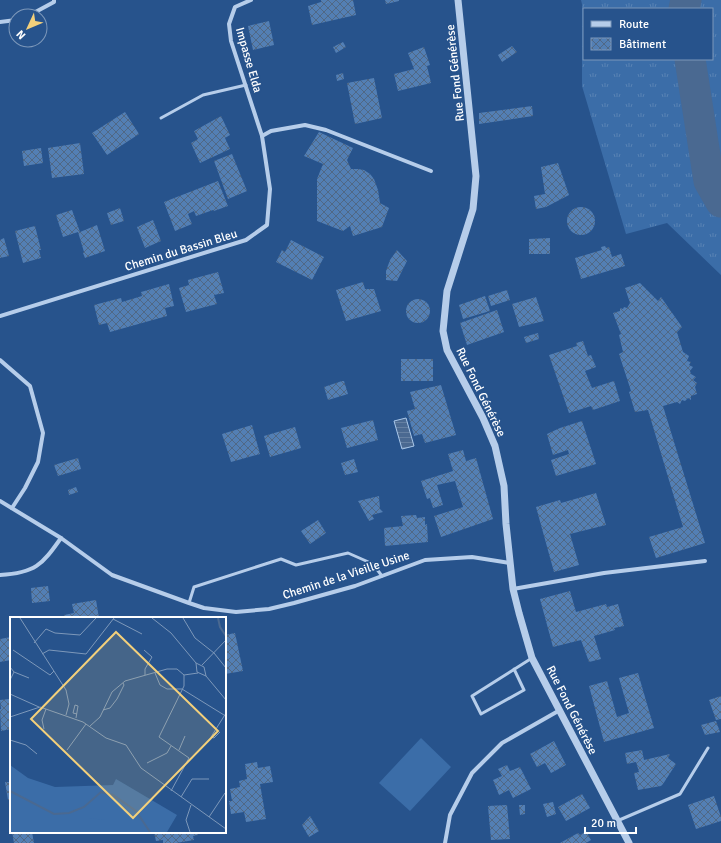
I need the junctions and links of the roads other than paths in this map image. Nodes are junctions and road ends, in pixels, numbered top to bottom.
1 (54, 0) edge
2 (251, 0) edge
3 (458, 0) edge
4 (43, 8) edge
5 (246, 85) junction
6 (161, 118) dead end
7 (262, 136) junction
8 (431, 171) dead end
9 (0, 316) edge
10 (0, 360) edge
11 (0, 501) edge
12 (12, 508) junction
13 (61, 538) junction
14 (705, 562) dead end
15 (510, 563) junction
16 (0, 574) edge
17 (382, 576) junction
18 (513, 588) junction
19 (189, 603) junction
20 (532, 658) junction
21 (514, 670) junction
22 (560, 710) junction
23 (708, 748) dead end
24 (617, 821) junction
25 (445, 843) edge
26 (629, 843) edge

1 - 4 street
2 - 5 street, Impasse Elda
3 - 15 street, Rue Fond Générèse
5 - 6 lane
5 - 7 street, Impasse Elda
7 - 8 street
7 - 9 street, Chemin du Bassin Bleu
10 - 12 street
11 - 12 street, Chemin de la Vieille Usine
12 - 13 street, Chemin de la Vieille Usine
13 - 16 street
13 - 19 street, Chemin de la Vieille Usine
14 - 18 street
15 - 17 street, Chemin de la Vieille Usine
15 - 18 street, Rue Fond Générèse
17 - 19 street, Chemin de la Vieille Usine
17 - 19 lane
18 - 20 street, Rue Fond Générèse
20 - 21 lane
20 - 22 street, Rue Fond Générèse
21 - 21 lane
22 - 24 street, Rue Fond Générèse
22 - 25 street
23 - 24 lane
24 - 26 street, Rue Fond Générèse

